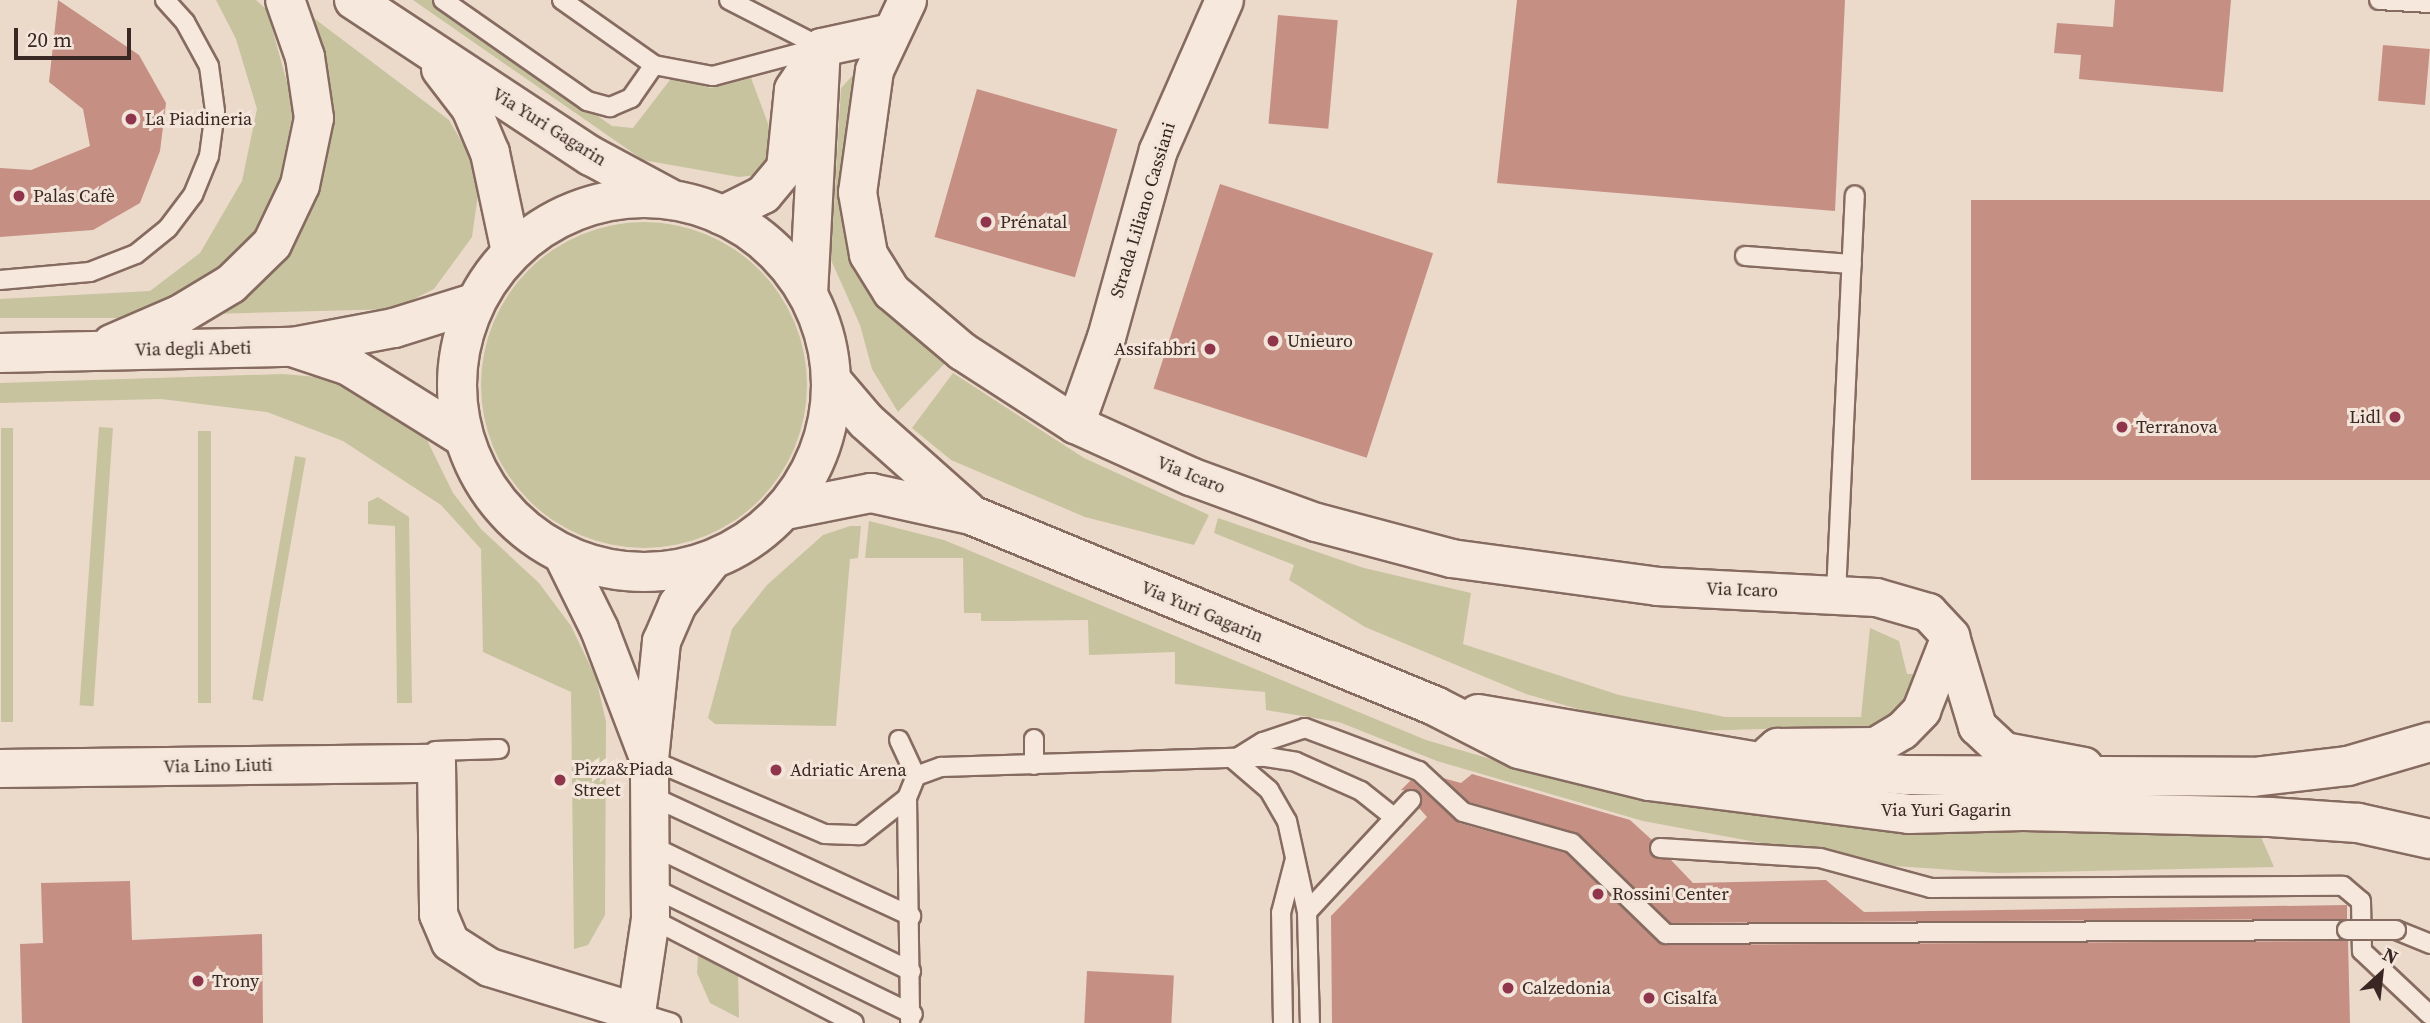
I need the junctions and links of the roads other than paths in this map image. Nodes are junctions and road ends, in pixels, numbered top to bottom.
1 (164, 0) edge
2 (285, 0) edge
3 (354, 0) edge
4 (443, 0) edge
5 (562, 0) edge
6 (729, 0) edge
7 (1224, 0) edge
8 (2379, 0) edge
9 (2430, 3) edge
10 (899, 16) edge
11 (821, 47) junction
12 (427, 51) junction
13 (654, 65) junction
14 (1855, 195) dead end
15 (673, 200) junction
16 (721, 215) junction
17 (511, 252) junction
18 (1745, 256) dead end
19 (1852, 264) junction
20 (0, 280) edge
21 (808, 294) junction
22 (474, 303) junction
23 (293, 347) junction
24 (94, 351) junction
25 (0, 354) edge
26 (832, 381) junction
27 (1075, 424) junction
28 (463, 437) junction
29 (785, 510) junction
30 (971, 515) junction
31 (562, 554) junction
32 (711, 561) junction
33 (1836, 594) junction
34 (1950, 636) junction
35 (1435, 706) junction
36 (1034, 739) dead end
37 (900, 740) dead end
38 (2430, 742) edge
39 (499, 749) dead end
40 (436, 757) junction
41 (649, 759) junction
42 (1234, 760) junction
43 (1760, 762) junction
44 (1034, 765) junction
45 (0, 768) edge
46 (916, 776) junction
47 (2154, 779) junction
48 (649, 795) junction
49 (907, 798) junction
50 (1411, 800) dead end
51 (1395, 818) junction
52 (2430, 839) edge
53 (650, 845) junction
54 (1660, 848) dead end
55 (1295, 859) junction
56 (650, 903) junction
57 (1307, 912) junction
58 (911, 916) junction
59 (2430, 944) edge
60 (911, 971) junction
61 (636, 1012) junction
62 (2430, 1015) edge
63 (911, 1018) edge
64 (671, 1023) edge
65 (854, 1023) edge
66 (1283, 1023) edge
67 (1310, 1023) edge

1 - 20 lane
2 - 24 main road, Via degli Abeti
3 - 12 main road, Via Yuri Gagarin
4 - 13 lane
5 - 13 lane
6 - 11 lane
7 - 27 street, Strada Liliano Cassiani
8 - 9 lane
10 - 11 street
10 - 27 street, Via Icaro
11 - 13 lane
11 - 16 street
11 - 21 street
12 - 15 main road, Via Yuri Gagarin
12 - 17 main road, Via Yuri Gagarin
14 - 19 lane
15 - 16 main road, Via Yuri Gagarin
15 - 17 main road, Via Yuri Gagarin
16 - 21 main road, Via Yuri Gagarin
17 - 22 main road, Via Yuri Gagarin
18 - 19 lane
19 - 33 lane
21 - 26 main road, Via Yuri Gagarin
22 - 23 main road, Via degli Abeti
22 - 28 main road, Via Yuri Gagarin
23 - 24 main road, Via degli Abeti
23 - 28 main road, Via degli Abeti
24 - 25 main road, Via degli Abeti
26 - 29 main road, Via Yuri Gagarin
26 - 30 main road, Via Yuri Gagarin
27 - 33 street, Via Icaro
28 - 31 main road, Via Yuri Gagarin
29 - 30 main road, Via Yuri Gagarin
29 - 32 main road, Via Yuri Gagarin
30 - 35 main road, Via Yuri Gagarin
31 - 32 main road, Via Yuri Gagarin
31 - 41 street
32 - 41 street
33 - 34 street, Via Icaro
34 - 43 street
34 - 47 street, Via Yuri Gagarin
35 - 43 main road, Via Yuri Gagarin
35 - 52 main road, Via Yuri Gagarin
36 - 44 lane
37 - 46 lane
38 - 47 main road, Via Yuri Gagarin
39 - 40 lane
40 - 45 street, Via Lino Liuti
40 - 61 street
41 - 48 street
41 - 49 lane
42 - 44 lane
42 - 51 lane
42 - 55 lane
42 - 59 lane, bridge
43 - 47 main road, Via Yuri Gagarin
44 - 46 lane
46 - 49 lane
48 - 53 street
48 - 58 lane
49 - 58 lane
50 - 51 lane
51 - 57 lane
53 - 56 street
53 - 60 lane
54 - 62 lane
55 - 57 lane
55 - 66 lane
56 - 61 street
56 - 63 lane
56 - 65 lane
57 - 67 lane
58 - 60 lane
60 - 63 lane
61 - 64 lane

